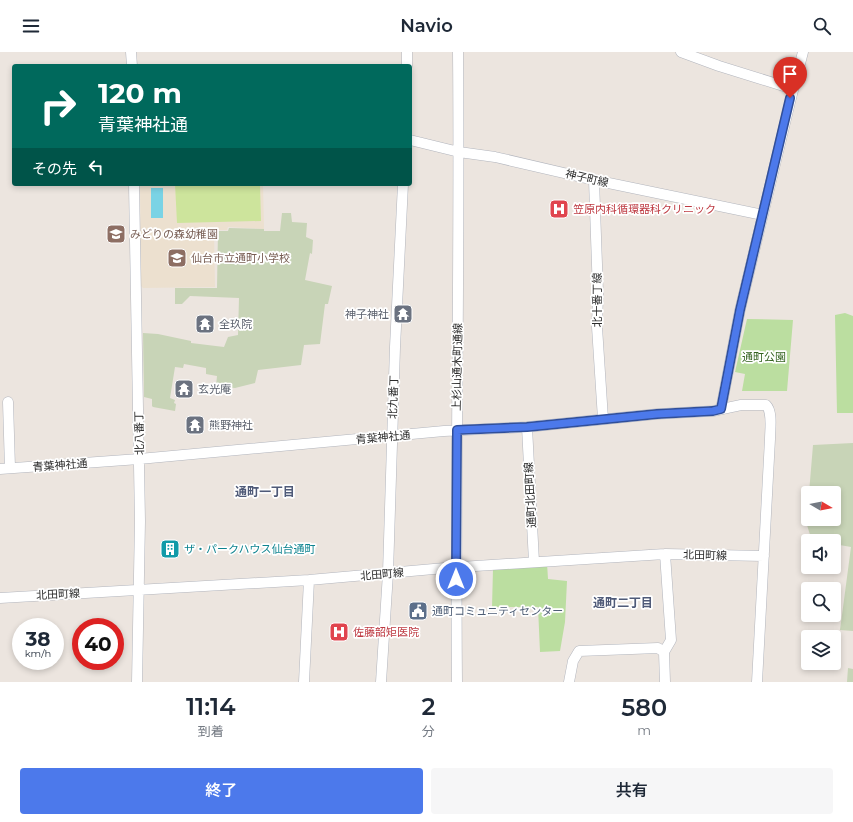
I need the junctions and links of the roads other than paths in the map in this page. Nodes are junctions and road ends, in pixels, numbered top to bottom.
1 (131, 52) edge
2 (407, 52) edge
3 (458, 52) edge
4 (681, 52) edge
5 (803, 52) edge
6 (132, 64) edge
7 (407, 64) edge
8 (793, 89) junction
9 (412, 140) edge
10 (459, 152) junction
11 (594, 180) junction
12 (134, 186) edge
13 (403, 186) edge
14 (763, 215) junction
15 (8, 402) dead end
16 (721, 409) junction
17 (603, 419) junction
18 (527, 427) junction
19 (457, 430) junction
20 (392, 437) junction
21 (139, 459) junction
22 (5, 469) edge
23 (666, 554) junction
24 (764, 556) junction
25 (534, 562) junction
26 (456, 568) junction
27 (388, 573) junction
28 (309, 580) junction
29 (140, 590) junction
30 (0, 598) edge
31 (664, 652) junction
32 (137, 682) edge
33 (304, 682) edge
34 (381, 682) edge
35 (457, 682) edge
36 (568, 682) edge
37 (665, 682) edge
38 (757, 682) edge

1 - 6 street
2 - 7 street
3 - 10 street, 上杉山通木町通線
4 - 8 street
5 - 8 street
8 - 14 street
9 - 10 street, 神子町線
10 - 11 street, 神子町線
10 - 19 street, 上杉山通木町通線
11 - 14 street, 神子町線
11 - 17 street, 北十番丁線
12 - 21 street, 北八番丁
13 - 20 street, 北九番丁
14 - 16 street
15 - 22 street
16 - 17 street, 青葉神社通
16 - 24 street, 青葉神社通
17 - 18 street, 青葉神社通
18 - 19 street, 青葉神社通
18 - 25 street, 通町北田町線
19 - 20 street, 青葉神社通
19 - 26 street, 上杉山通木町通線
20 - 21 street, 青葉神社通
20 - 27 street, 北九番丁
21 - 22 street, 青葉神社通
21 - 29 street, 北八番丁
23 - 24 street, 北田町線
23 - 25 street, 北田町線
23 - 31 street
24 - 38 street
25 - 26 street, 北田町線
26 - 27 street, 北田町線
26 - 35 street, 上杉山通木町通線
27 - 28 street, 北田町線
27 - 34 street, 北九番丁
28 - 29 street, 北田町線
28 - 33 street
29 - 30 street, 北田町線
29 - 32 street, 北八番丁
31 - 36 street
31 - 37 street

